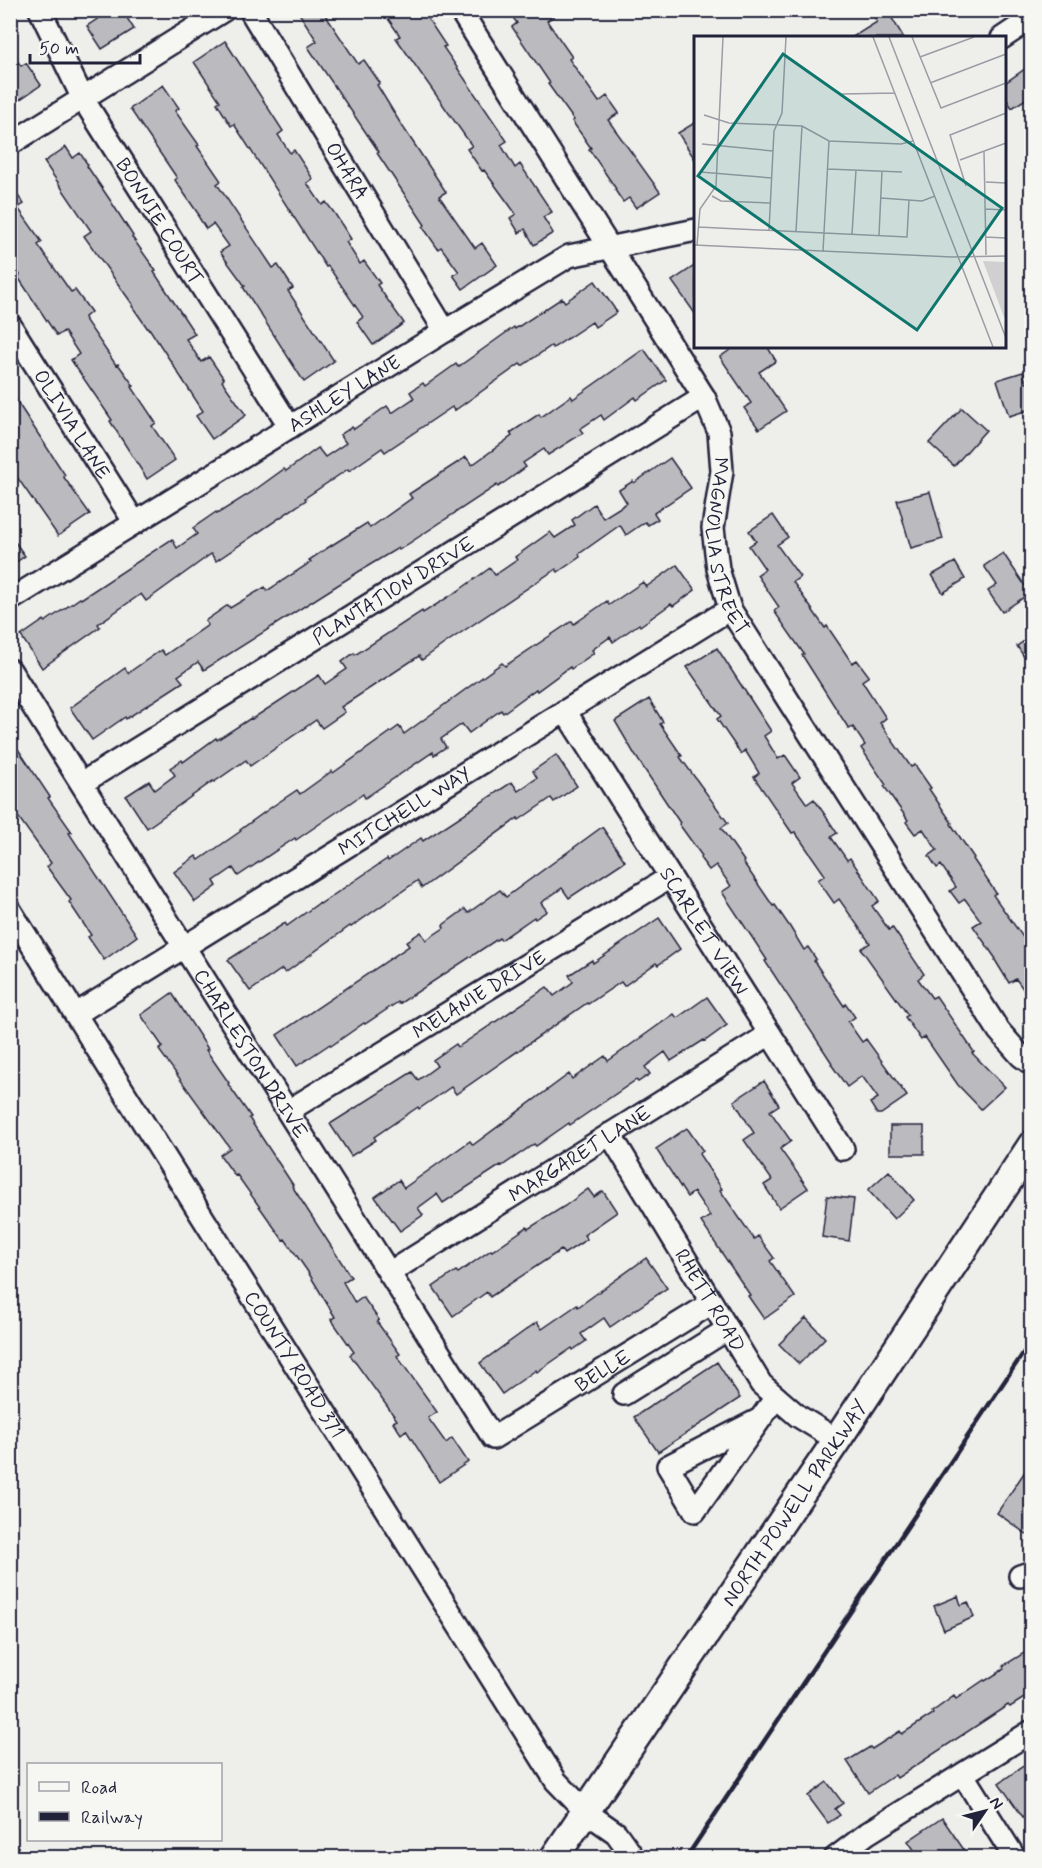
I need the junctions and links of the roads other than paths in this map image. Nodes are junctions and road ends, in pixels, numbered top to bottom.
1 (40, 10) edge
2 (224, 10) edge
3 (250, 10) edge
4 (460, 10) edge
5 (1032, 18) edge
6 (1005, 36) edge
7 (83, 99) junction
8 (10, 144) edge
9 (694, 230) edge
10 (610, 246) junction
11 (10, 325) edge
12 (445, 331) junction
13 (704, 397) junction
14 (290, 428) junction
15 (135, 523) junction
16 (10, 600) edge
17 (730, 609) junction
18 (10, 670) edge
19 (565, 711) junction
20 (82, 783) junction
21 (670, 877) junction
22 (10, 910) edge
23 (186, 946) junction
24 (76, 1014) junction
25 (770, 1034) junction
26 (1032, 1064) edge
27 (288, 1111) junction
28 (610, 1134) junction
29 (1032, 1144) edge
30 (843, 1149) dead end
31 (389, 1273) junction
32 (712, 1303) junction
33 (728, 1329) junction
34 (624, 1394) dead end
35 (776, 1397) junction
36 (760, 1419) junction
37 (493, 1438) joint
38 (837, 1440) junction
39 (1032, 1731) edge
40 (963, 1775) junction
41 (586, 1812) junction
42 (554, 1857) edge
43 (634, 1857) edge
44 (835, 1857) edge
45 (1015, 1857) edge

1 - 7 street, BONNIE COURT
2 - 7 street
3 - 12 street, OHARA
4 - 10 street, MAGNOLIA STREET
5 - 6 street
7 - 8 street
7 - 14 street, BONNIE COURT
9 - 10 street, ASHLEY LANE
10 - 12 street, ASHLEY LANE
10 - 13 street, MAGNOLIA STREET
11 - 15 street, OLIVIA LANE
12 - 14 street, ASHLEY LANE
13 - 17 street, MAGNOLIA STREET
13 - 20 street, PLANTATION DRIVE
14 - 15 street, ASHLEY LANE
15 - 16 street, ASHLEY LANE
17 - 19 street, MITCHELL WAY
17 - 26 street, MAGNOLIA STREET
18 - 20 street, CHARLESTON DRIVE
19 - 21 street, SCARLET VIEW
19 - 23 street, MITCHELL WAY
20 - 23 street, CHARLESTON DRIVE
21 - 25 street, SCARLET VIEW
21 - 27 street, MELANIE DRIVE
22 - 24 street, COUNTY ROAD 371
23 - 24 street, MITCHELL WAY
23 - 27 street, CHARLESTON DRIVE
24 - 41 street, COUNTY ROAD 371
25 - 28 street, MARGARET LANE
25 - 30 street, SCARLET VIEW
27 - 31 street, CHARLESTON DRIVE
28 - 31 street, MARGARET LANE
28 - 32 street, RHETT ROAD
29 - 38 main road, NORTH POWELL PARKWAY
31 - 37 street, CHARLESTON DRIVE
32 - 33 street, RHETT ROAD
32 - 37 street, BELLE
33 - 34 street
33 - 35 street, RHETT ROAD
35 - 36 street
35 - 38 street, RHETT ROAD
36 - 36 street
38 - 41 main road, NORTH POWELL PARKWAY
39 - 40 street
40 - 44 street
40 - 45 street
41 - 42 main road, NORTH POWELL PARKWAY
41 - 43 street, COUNTY ROAD 371

